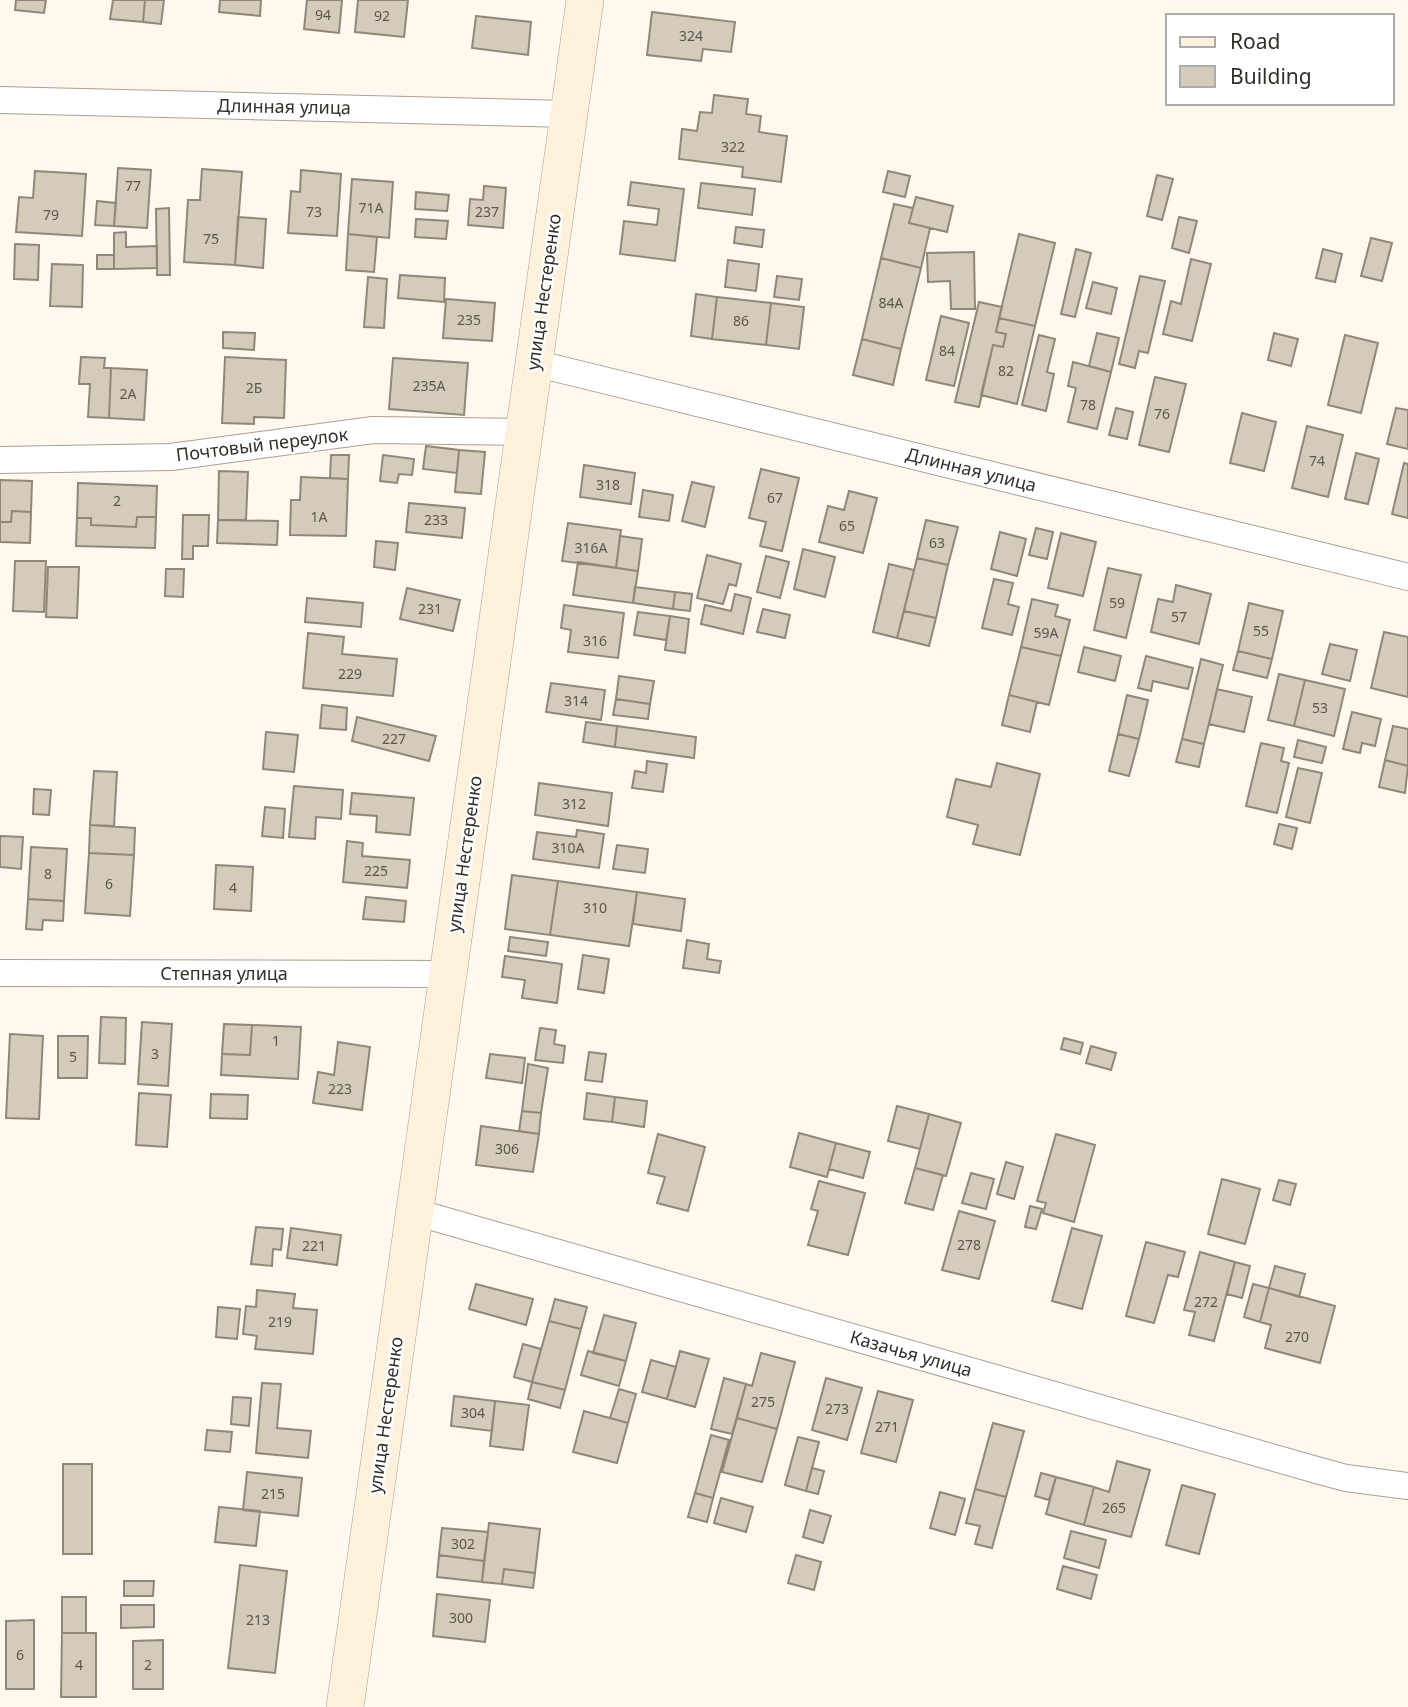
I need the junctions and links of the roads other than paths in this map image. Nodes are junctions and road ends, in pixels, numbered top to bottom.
1 (585, 0) edge
2 (0, 100) edge
3 (569, 114) junction
4 (534, 363) junction
5 (524, 432) junction
6 (0, 460) edge
7 (1408, 577) edge
8 (0, 974) edge
9 (449, 974) junction
10 (415, 1212) junction
11 (1408, 1486) edge
12 (345, 1707) edge

1 - 3 street, улица Нестеренко
2 - 3 street, Длинная улица
3 - 4 street, улица Нестеренко
4 - 5 street, улица Нестеренко
4 - 7 street, Длинная улица
5 - 6 street, Почтовый переулок
5 - 9 street, улица Нестеренко
8 - 9 street, Степная улица
9 - 10 street, улица Нестеренко
10 - 11 street, Казачья улица
10 - 12 street, улица Нестеренко

